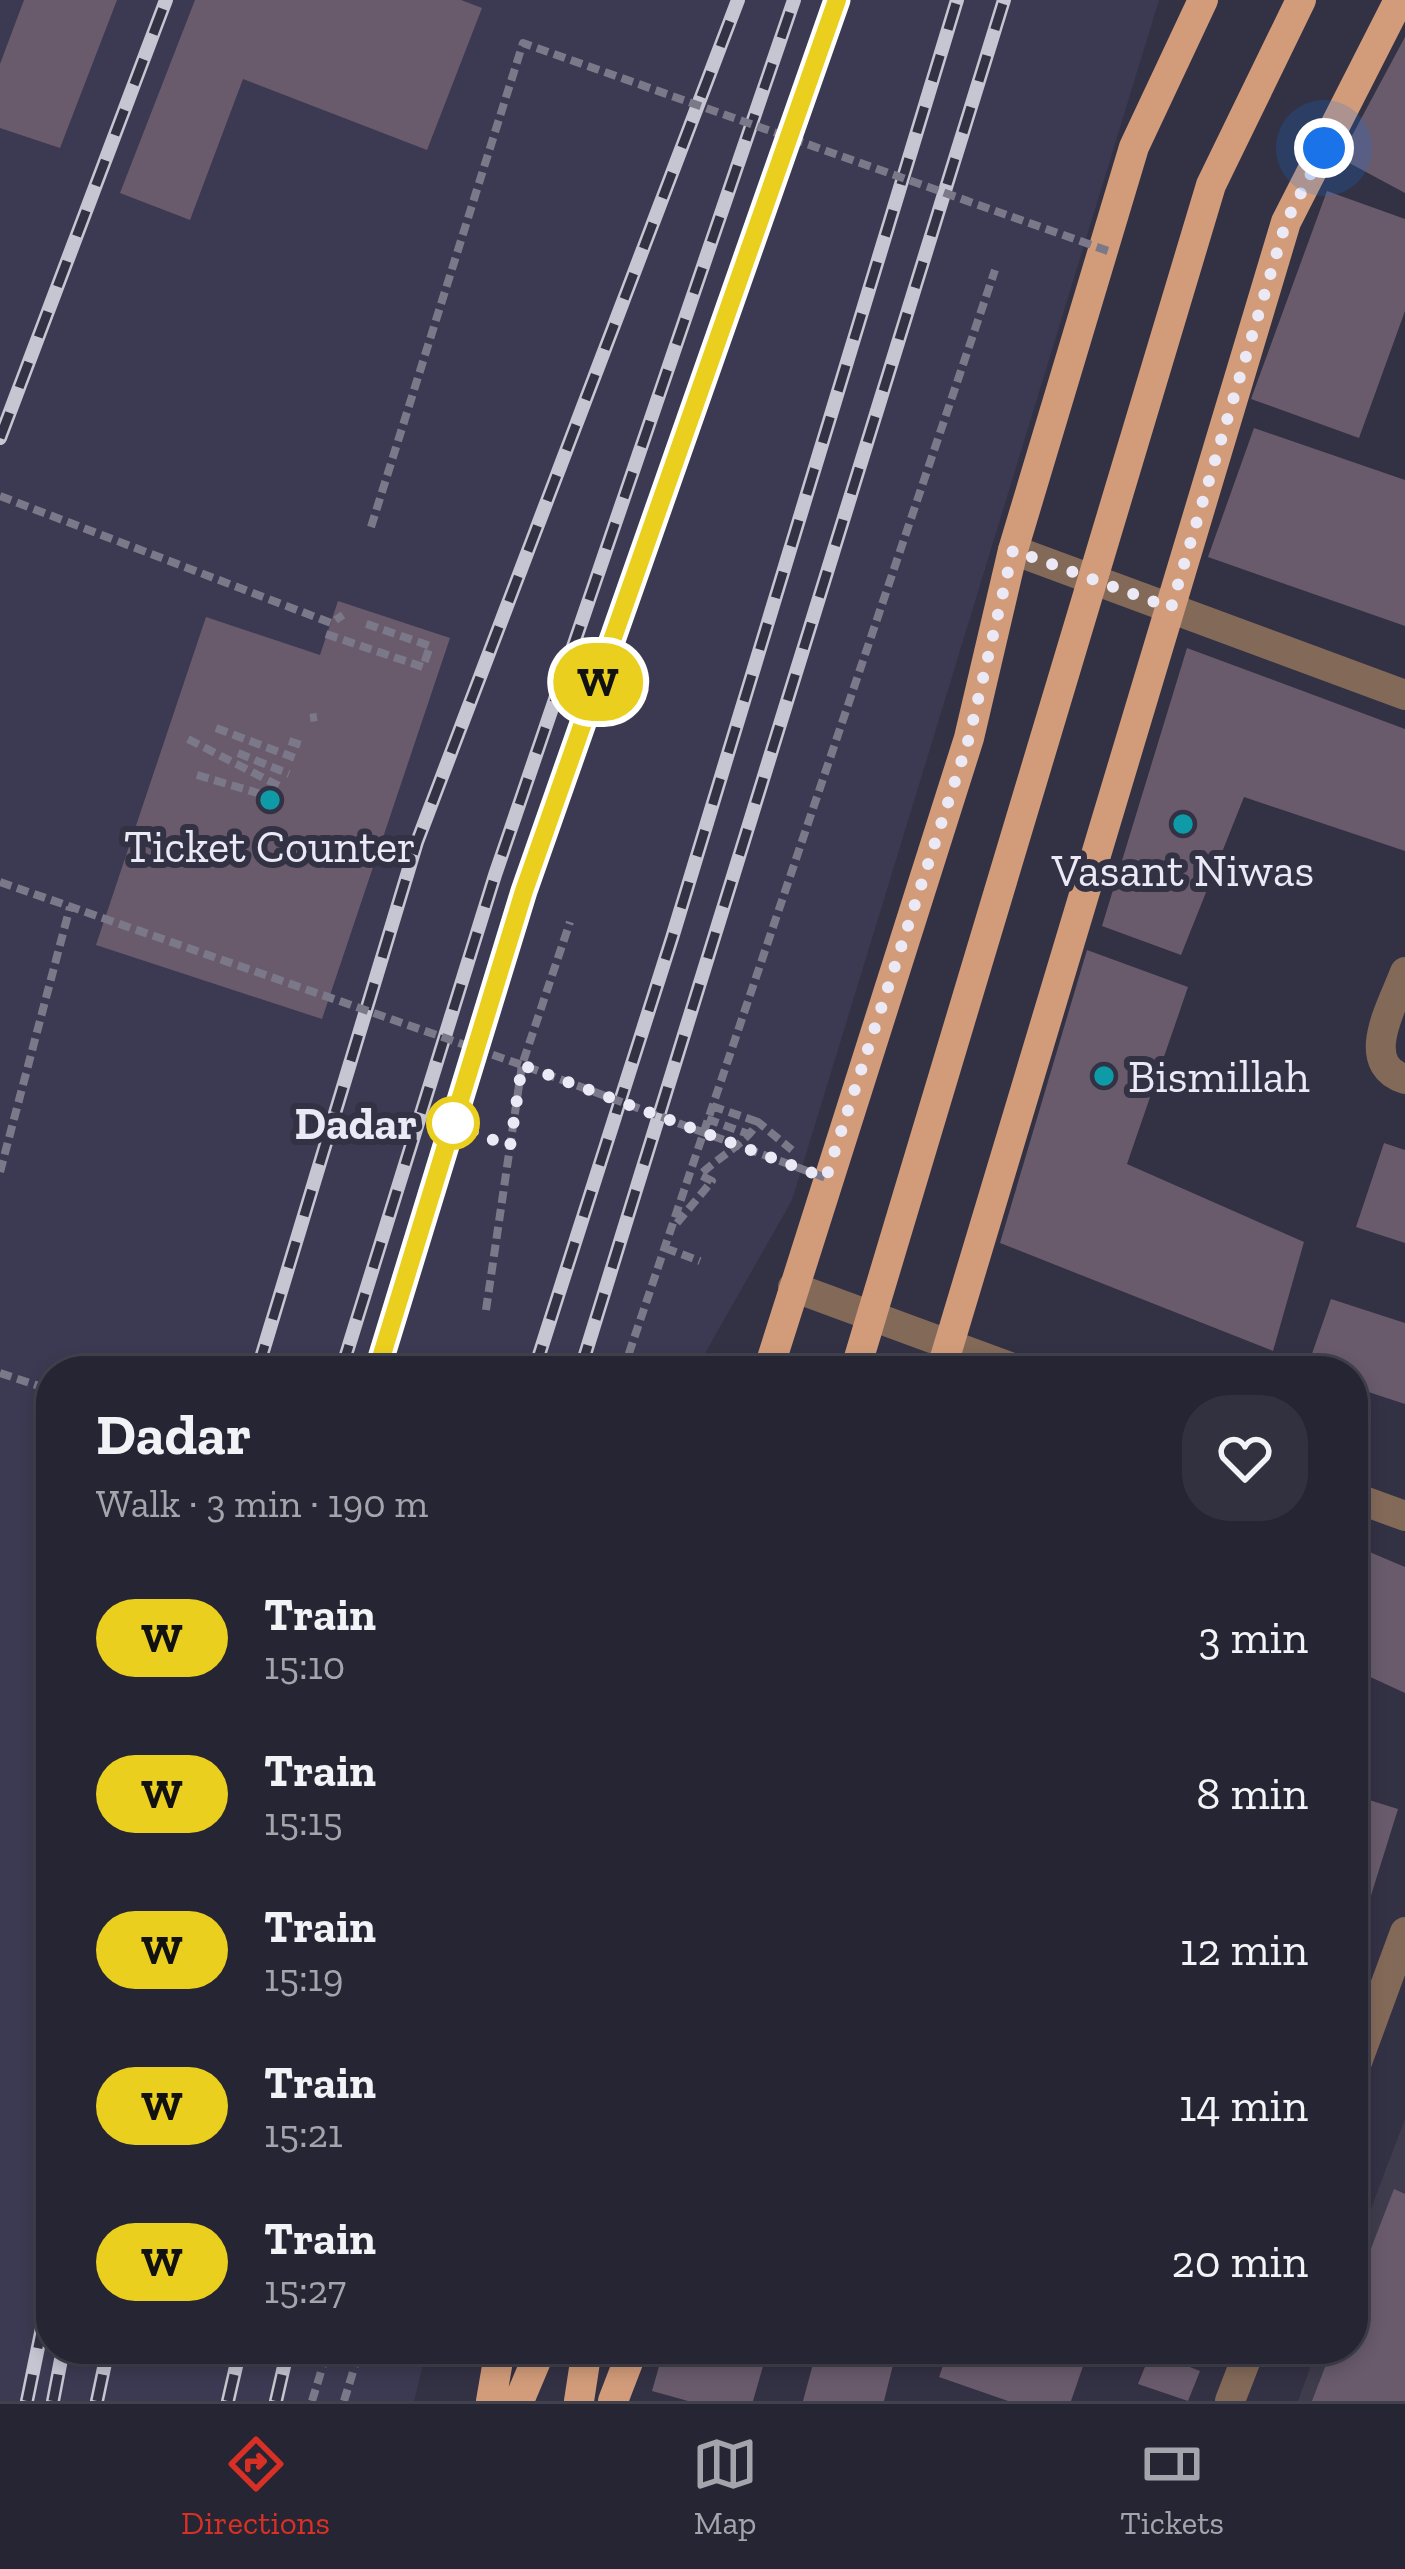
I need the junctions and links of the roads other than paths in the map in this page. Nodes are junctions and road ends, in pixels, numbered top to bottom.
1 (1202, 0) edge
2 (1301, 0) edge
3 (1399, 0) edge
4 (1013, 550) junction
5 (1171, 608) junction
6 (1405, 695) edge
7 (1405, 972) edge
8 (1405, 1079) edge
9 (793, 1287) junction
10 (772, 1356) edge
11 (860, 1356) edge
12 (941, 1356) edge
13 (946, 1356) edge
14 (1368, 1502) edge
15 (1405, 1516) edge
16 (1405, 1932) edge
17 (1392, 2003) edge
18 (1368, 2046) edge
19 (497, 2364) edge
20 (535, 2364) edge
21 (585, 2364) edge
22 (627, 2364) edge
23 (1244, 2364) edge
24 (491, 2401) edge
25 (520, 2401) edge
26 (579, 2401) edge
27 (613, 2401) edge
28 (1230, 2401) edge

1 - 4 main road
2 - 11 main road, bridge
3 - 5 main road
4 - 5 street
4 - 9 main road
5 - 6 street
5 - 13 main road
7 - 8 street
9 - 10 main road
9 - 12 street
14 - 15 street
16 - 17 street
17 - 18 street
19 - 24 main road
20 - 25 main road
21 - 26 main road
22 - 27 main road
23 - 28 street

